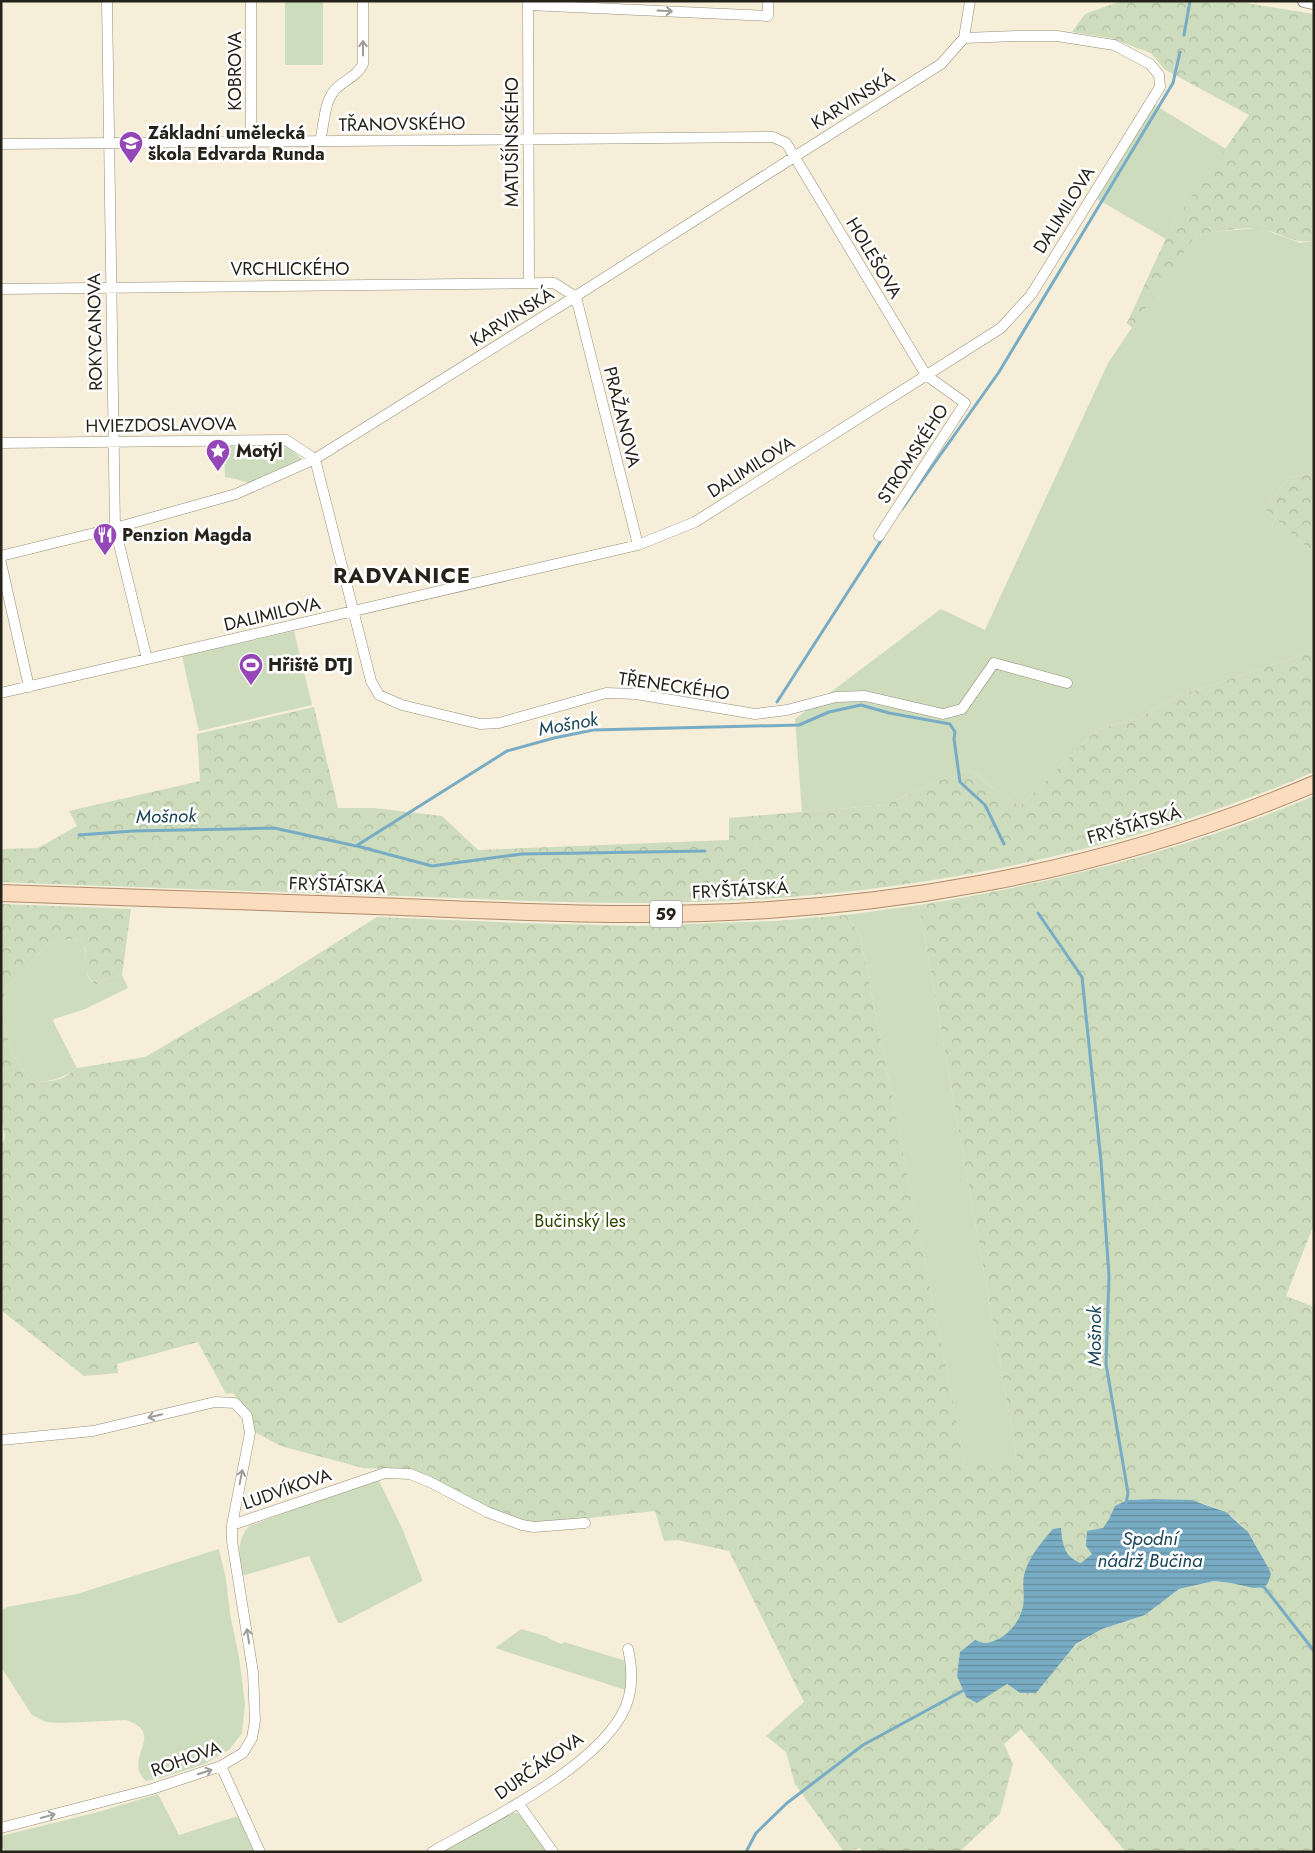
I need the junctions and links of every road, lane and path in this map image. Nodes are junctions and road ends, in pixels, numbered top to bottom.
1 (107, 1) edge
2 (251, 1) edge
3 (363, 1) edge
4 (768, 1) edge
5 (970, 1) edge
6 (1304, 1) edge
7 (528, 3) edge
8 (1314, 3) edge
9 (964, 38) junction
10 (528, 139) junction
11 (320, 141) junction
12 (251, 142) junction
13 (109, 143) junction
14 (1, 144) edge
15 (794, 157) junction
16 (529, 283) junction
17 (111, 287) junction
18 (1, 289) edge
19 (576, 296) junction
20 (926, 375) junction
21 (114, 441) junction
22 (1, 443) edge
23 (315, 458) junction
24 (115, 528) junction
25 (879, 536) dead end
26 (638, 545) junction
27 (1, 556) edge
28 (1, 563) edge
29 (352, 612) junction
30 (148, 659) junction
31 (1067, 683) dead end
32 (29, 687) junction
33 (1, 693) edge
34 (1314, 784) edge
35 (1, 893) edge
36 (1, 1440) edge
37 (585, 1523) dead end
38 (232, 1525) junction
39 (628, 1649) dead end
40 (222, 1766) junction
41 (518, 1803) junction
42 (1, 1828) edge
43 (260, 1852) edge
44 (432, 1852) edge
45 (553, 1852) edge

1 - 13 street, ROKYCANOVA
2 - 12 street, KOBROVA
11 -> 3 street
7 -> 4 street
5 - 9 street
6 - 8 street
7 - 10 street, MATUŠÍNSKÉHO
9 - 15 street, KARVINSKÁ
9 - 20 street, DALIMILOVA
10 - 11 street, TŘANOVSKÉHO
10 - 15 street, TŘANOVSKÉHO
10 - 16 street, MATUŠÍNSKÉHO
11 - 12 street, TŘANOVSKÉHO
12 - 13 street, TŘANOVSKÉHO
13 - 14 street, TŘANOVSKÉHO
13 - 17 street, ROKYCANOVA
15 - 19 street, KARVINSKÁ
15 - 20 street, HOLEŠOVA
16 - 17 street, VRCHLICKÉHO
16 - 19 street, VRCHLICKÉHO
17 - 18 street, VRCHLICKÉHO
17 - 21 street, ROKYCANOVA
19 - 23 street, KARVINSKÁ
19 - 26 street, PRAŽANOVA
20 - 25 street, STROMSKÉHO
20 - 26 street, DALIMILOVA
21 - 22 street, HVIEZDOSLAVOVA
21 - 23 street, HVIEZDOSLAVOVA
21 - 24 street, ROKYCANOVA
23 - 24 street, KARVINSKÁ
23 - 29 street, TŘENECKÉHO
24 - 27 street, KARVINSKÁ
24 - 30 street, ROKYCANOVA
26 - 29 street, DALIMILOVA
28 - 32 street
29 - 30 street, DALIMILOVA
29 - 31 street, TŘENECKÉHO
30 - 32 street, DALIMILOVA
32 - 33 street, DALIMILOVA
34 - 35 main road, FRYŠTÁTSKÁ / 59
38 -> 36 street, LUDVÍKOVA
37 - 38 street, LUDVÍKOVA
40 -> 38 street, ROHOVA
39 - 41 street, DURČÁKOVA
42 -> 40 street, ROHOVA
40 - 43 street
41 - 44 street, DURČÁKOVA
41 - 45 street

